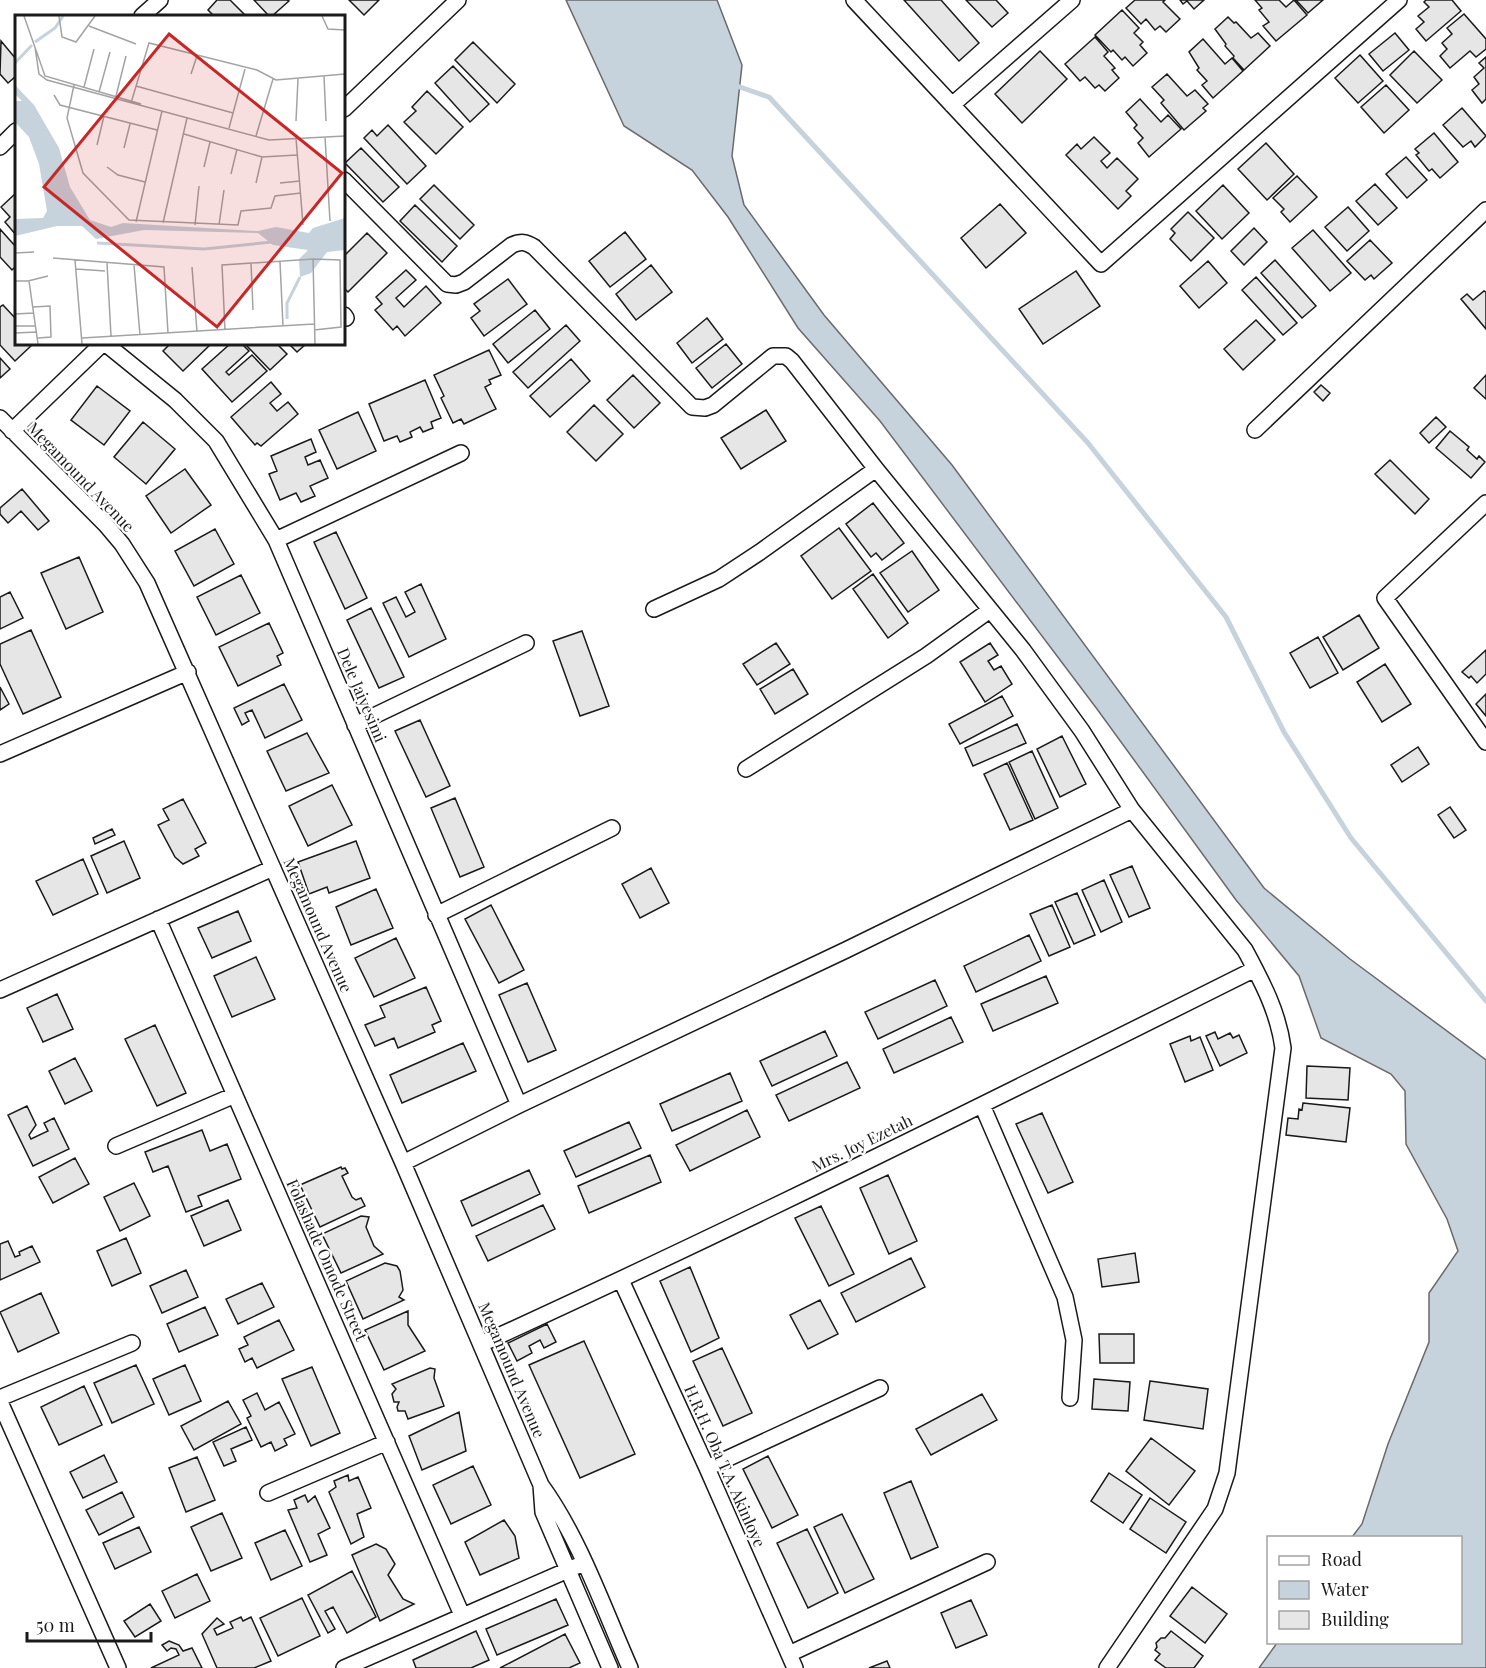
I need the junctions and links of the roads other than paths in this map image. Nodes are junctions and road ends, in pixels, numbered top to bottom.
1 (160, 0) edge
2 (458, 0) edge
3 (854, 0) edge
4 (1072, 0) edge
5 (1399, 0) edge
6 (143, 15) edge
7 (952, 105) junction
8 (345, 108) edge
9 (15, 132) edge
10 (0, 147) edge
11 (345, 181) edge
12 (1486, 210) edge
13 (103, 345) edge
14 (105, 345) edge
15 (0, 418) edge
16 (1255, 430) dead end
17 (12, 431) junction
18 (461, 453) dead end
19 (876, 469) junction
20 (1486, 503) edge
21 (276, 540) junction
22 (654, 609) dead end
23 (990, 610) junction
24 (526, 643) dead end
25 (188, 672) junction
26 (355, 725) junction
27 (1486, 742) edge
28 (0, 754) edge
29 (746, 769) dead end
30 (1132, 810) junction
31 (612, 828) dead end
32 (273, 868) junction
33 (435, 915) junction
34 (159, 919) junction
35 (1255, 969) junction
36 (0, 990) edge
37 (235, 1095) junction
38 (519, 1105) junction
39 (982, 1105) junction
40 (116, 1146) dead end
41 (403, 1163) junction
42 (621, 1280) junction
43 (132, 1343) dead end
44 (481, 1344) junction
45 (880, 1388) dead end
46 (1070, 1398) dead end
47 (0, 1400) edge
48 (387, 1442) junction
49 (707, 1468) junction
50 (541, 1485) junction
51 (268, 1493) dead end
52 (987, 1562) dead end
53 (584, 1563) junction
54 (566, 1570) junction
55 (462, 1615) junction
56 (792, 1661) edge
57 (118, 1668) edge
58 (344, 1668) edge
59 (610, 1668) edge
60 (630, 1668) edge
61 (1107, 1668) edge

1 - 6 street
2 - 8 street
3 - 7 street
4 - 7 street
5 - 7 street
9 - 10 street
11 - 19 street
12 - 16 street
13 - 17 street
14 - 21 street, Dele Jaiyesimi
15 - 17 street, Megamound Avenue
17 - 25 street, Megamound Avenue
18 - 21 street
19 - 22 street
19 - 23 street
20 - 27 street
21 - 26 street, Dele Jaiyesimi
23 - 29 street
23 - 30 street
24 - 26 street
25 - 28 street
25 - 32 street, Megamound Avenue
26 - 33 street, Dele Jaiyesimi
30 - 35 street
30 - 38 street
31 - 33 street
32 - 34 street
32 - 41 street, Megamound Avenue
33 - 38 street, Dele Jaiyesimi
34 - 36 street
34 - 37 street, Folashade Omode Street
35 - 39 street, Mrs. Joy Ezetah
35 - 61 street
37 - 40 street
37 - 48 street, Folashade Omode Street
38 - 41 street
39 - 42 street, Mrs. Joy Ezetah
39 - 46 street
41 - 44 street, Megamound Avenue
42 - 44 street, Mrs. Joy Ezetah
42 - 49 street, H.R.H. Oba T.A. Akinloye
43 - 47 street
44 - 50 street, Megamound Avenue
45 - 49 street
47 - 57 street
48 - 51 street
48 - 55 street, Folashade Omode Street
49 - 56 street, H.R.H. Oba T.A. Akinloye
50 - 53 street, Megamound Avenue
50 - 54 street, Megamound Avenue
52 - 56 street
53 - 54 street
53 - 60 street, Megamound Avenue
54 - 55 street
54 - 59 street, Megamound Avenue
55 - 58 street

